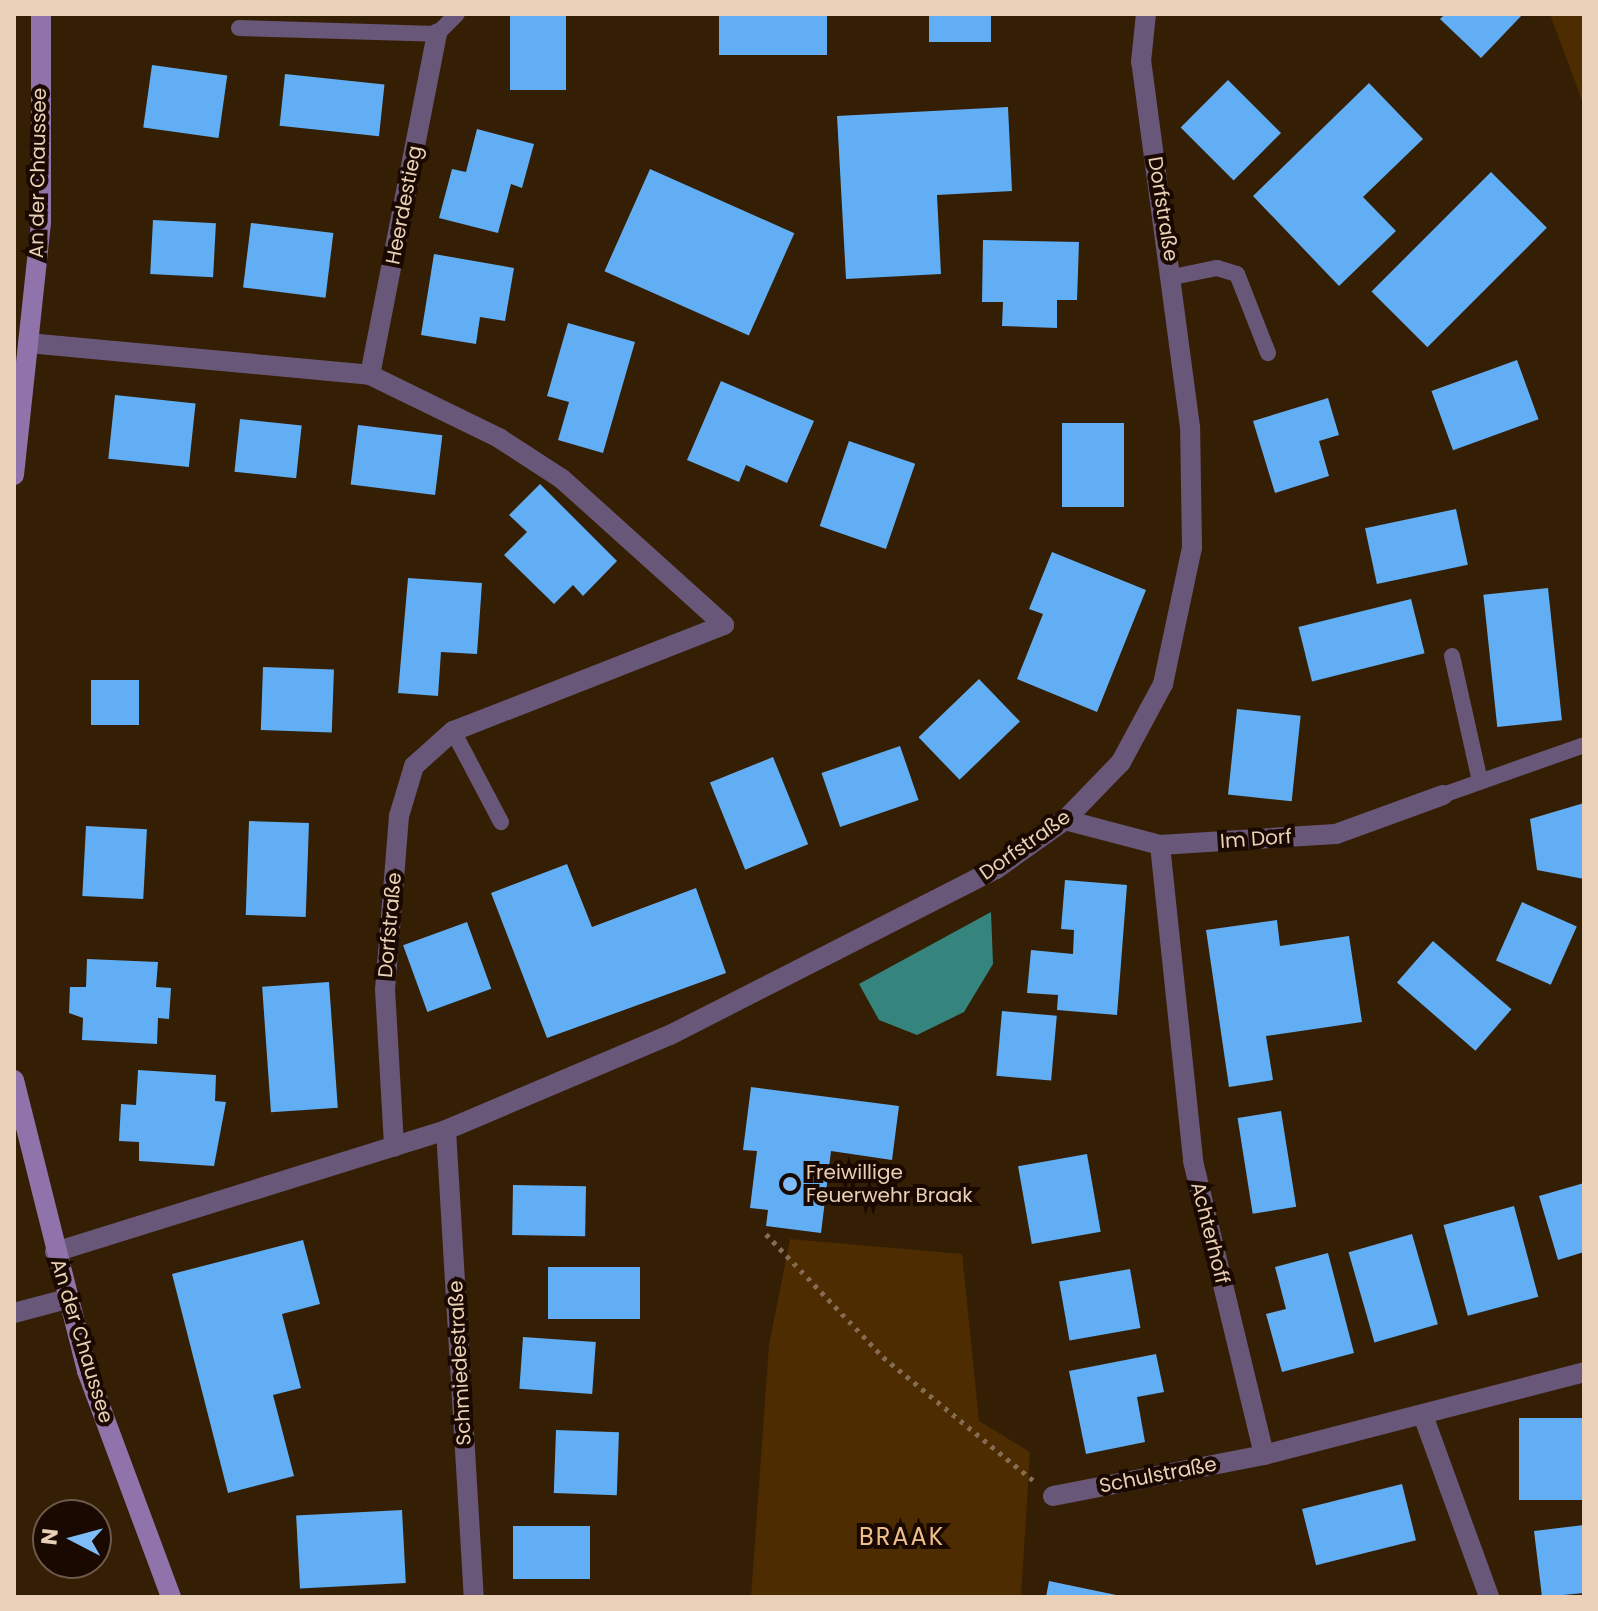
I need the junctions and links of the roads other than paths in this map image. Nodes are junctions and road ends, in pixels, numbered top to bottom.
1 (41, 14) edge
2 (457, 14) edge
3 (1146, 14) edge
4 (239, 28) dead end
5 (437, 34) junction
6 (1173, 277) junction
7 (28, 343) junction
8 (1268, 353) dead end
9 (370, 375) junction
10 (14, 475) edge
11 (1452, 656) dead end
12 (453, 731) junction
13 (1584, 745) edge
14 (1480, 781) junction
15 (1443, 795) joint
16 (1065, 820) junction
17 (501, 822) dead end
18 (1160, 845) junction
19 (14, 1080) edge
20 (446, 1130) junction
21 (394, 1147) junction
22 (55, 1252) junction
23 (67, 1299) junction
24 (14, 1313) edge
25 (1584, 1372) edge
26 (1424, 1418) junction
27 (1264, 1455) junction
28 (1053, 1496) road end
29 (171, 1597) edge
30 (474, 1597) edge
31 (1489, 1597) edge

1 - 7 main road, An der Chaussee
2 - 5 lane
3 - 6 street, Dorfstraße
4 - 5 lane
5 - 9 street, Heerdestieg
6 - 8 lane
6 - 16 street, Dorfstraße
7 - 9 street
7 - 10 main road, An der Chaussee
9 - 12 street, Dorfstraße
11 - 14 lane
12 - 17 lane
12 - 21 street, Dorfstraße
13 - 14 lane
14 - 15 lane
15 - 18 street, Im Dorf
16 - 18 street, Im Dorf
16 - 20 street, Dorfstraße
18 - 27 street, Achterhoff
19 - 22 main road, An der Chaussee
20 - 21 street, Dorfstraße
20 - 30 street, Schmiedestraße
21 - 22 street, Dorfstraße
22 - 23 main road, An der Chaussee
23 - 24 street
23 - 29 main road, An der Chaussee
25 - 26 street
26 - 27 street
26 - 31 street
27 - 28 street, Schulstraße

